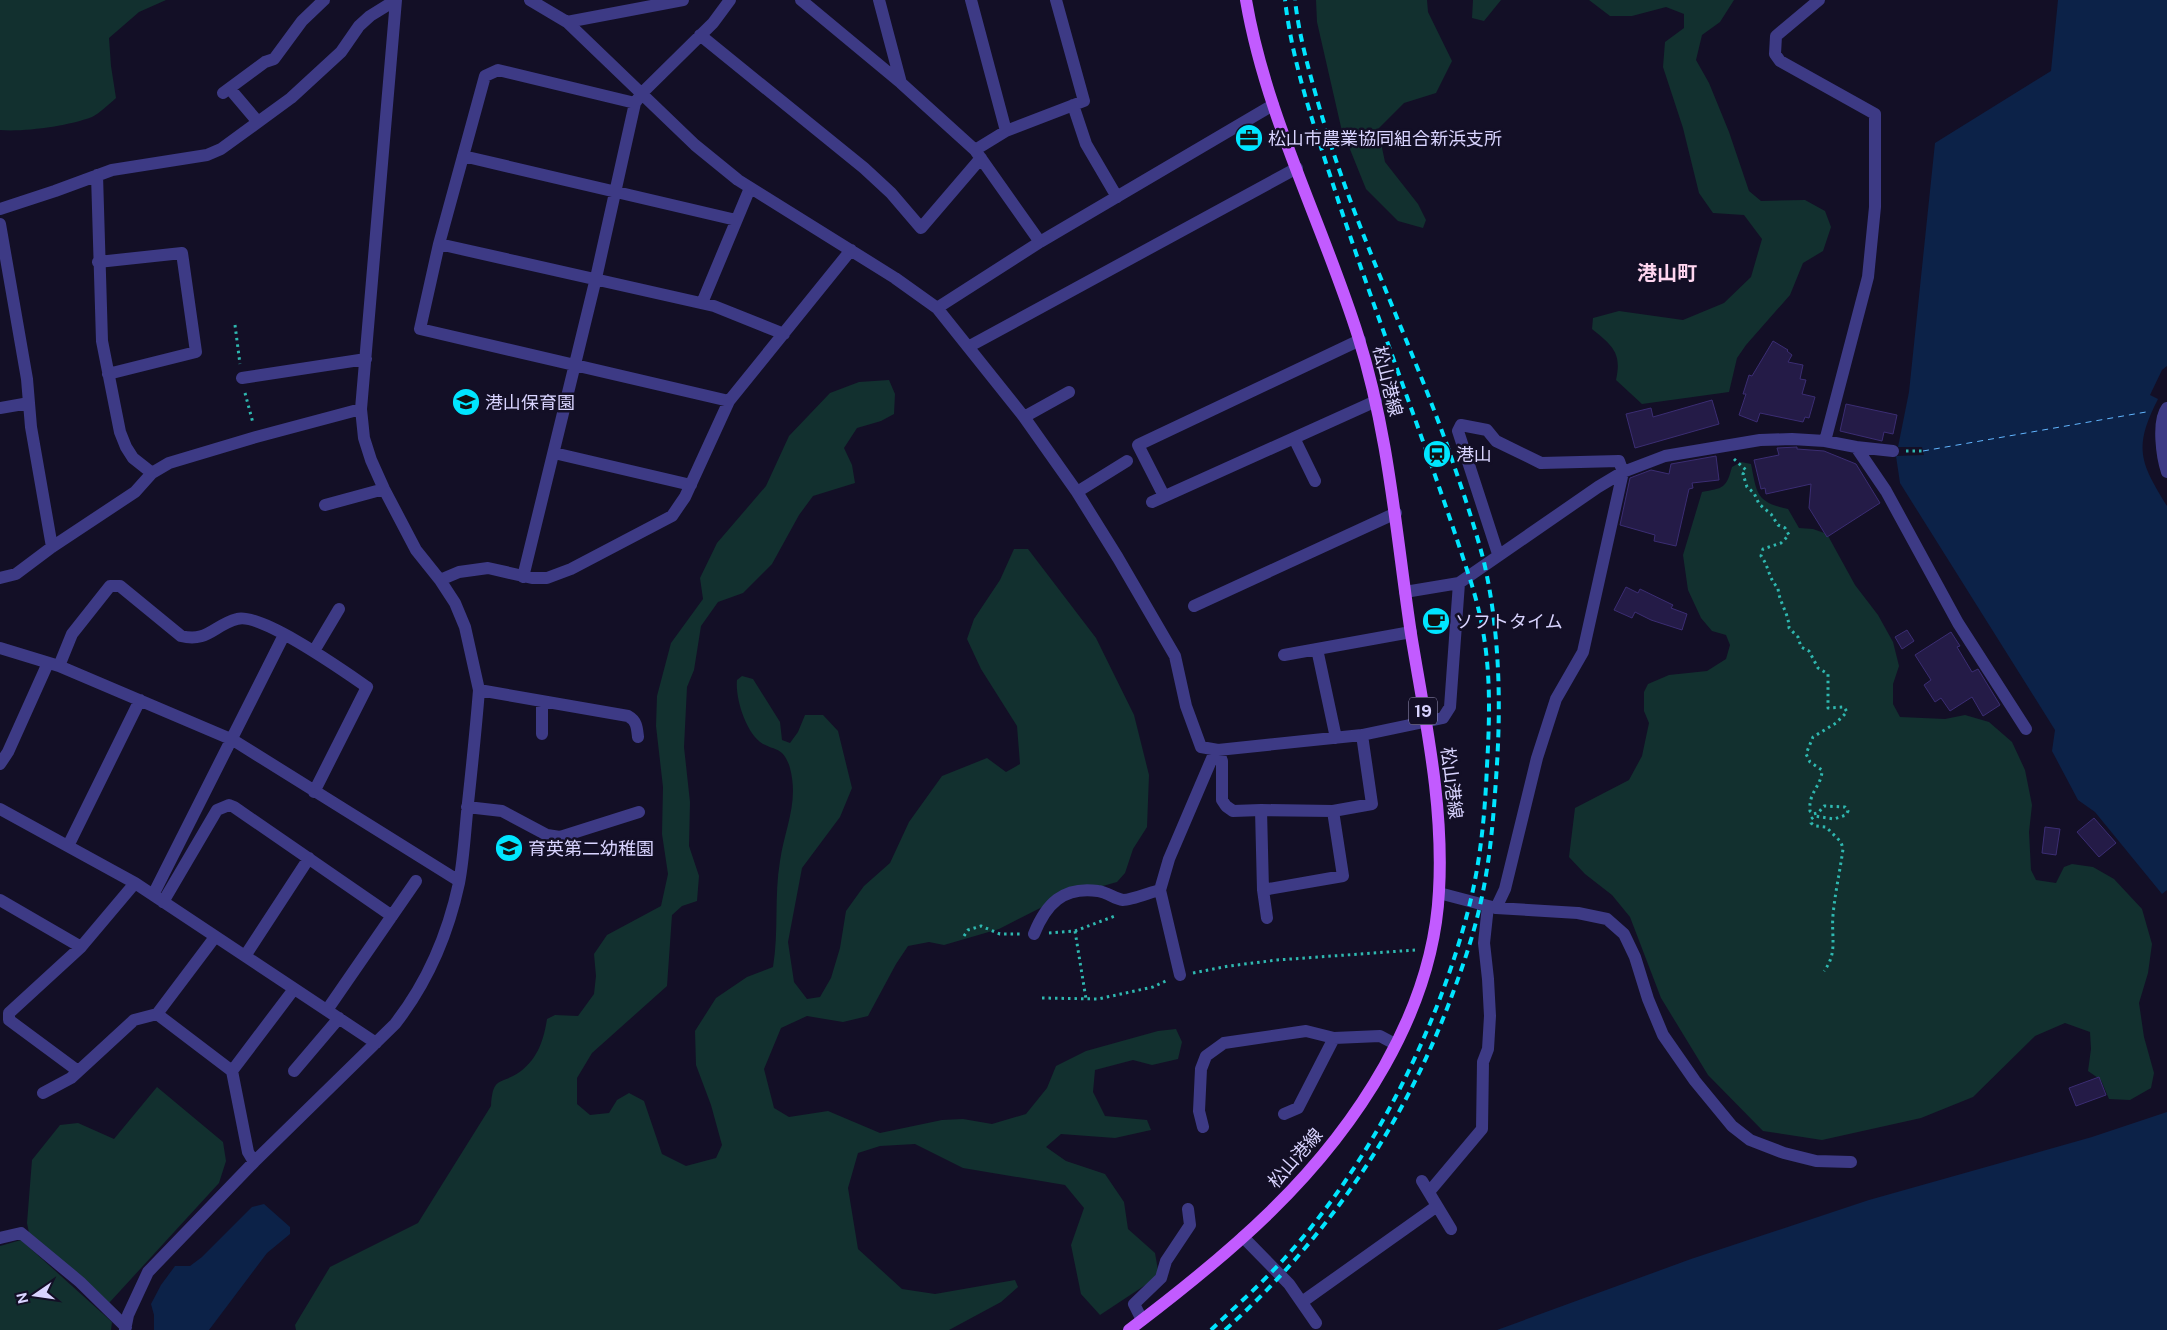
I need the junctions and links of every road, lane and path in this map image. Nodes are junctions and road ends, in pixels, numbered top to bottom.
1 (324, 0) edge
2 (530, 0) edge
3 (683, 0) edge
4 (730, 0) edge
5 (801, 0) edge
6 (879, 0) edge
7 (972, 0) edge
8 (1056, 0) edge
9 (1246, 0) edge
10 (1819, 0) edge
11 (567, 22) junction
12 (700, 35) junction
13 (901, 83) junction
14 (638, 98) junction
15 (1073, 105) junction
16 (1273, 105) junction
17 (258, 122) junction
18 (1006, 131) junction
19 (978, 154) junction
20 (463, 156) junction
21 (1297, 168) junction
22 (98, 175) junction
23 (750, 188) junction
24 (615, 191) junction
25 (1117, 197) junction
26 (0, 209) edge
27 (736, 220) junction
28 (0, 224) edge
29 (1040, 242) junction
30 (439, 244) junction
31 (851, 250) junction
32 (98, 262) junction
33 (596, 278) junction
34 (702, 303) junction
35 (937, 308) junction
36 (784, 334) junction
37 (1360, 340) junction
38 (968, 347) junction
39 (366, 359) junction
40 (575, 364) junction
41 (108, 374) junction
42 (242, 378) dead end
43 (1069, 392) dead end
44 (1376, 401) junction
45 (729, 402) junction
46 (29, 403) junction
47 (0, 408) edge
48 (2167, 408) edge
49 (361, 409) junction
50 (1024, 417) junction
51 (1294, 438) junction
52 (1825, 441) junction
53 (1728, 445) junction
54 (1856, 447) junction
55 (1893, 451) dead end
56 (554, 453) junction
57 (1127, 461) dead end
58 (1623, 472) junction
59 (2167, 472) edge
60 (152, 473) junction
61 (1315, 481) dead end
62 (691, 485) junction
63 (384, 489) junction
64 (1077, 492) junction
65 (1164, 496) junction
66 (1152, 502) dead end
67 (326, 505) dead end
68 (1396, 514) junction
69 (52, 547) junction
70 (1498, 554) junction
71 (524, 577) junction
72 (0, 578) edge
73 (440, 580) junction
74 (1459, 583) junction
75 (1405, 592) junction
76 (1194, 606) dead end
77 (339, 609) dead end
78 (1411, 632) junction
79 (284, 635) junction
80 (0, 648) edge
81 (1317, 649) junction
82 (314, 651) junction
83 (1284, 655) dead end
84 (54, 665) junction
85 (479, 690) junction
86 (140, 700) junction
87 (542, 700) junction
88 (1425, 723) junction
89 (2026, 729) dead end
90 (542, 734) dead end
91 (1362, 735) junction
92 (638, 737) dead end
93 (1336, 738) junction
94 (233, 740) junction
95 (1218, 750) junction
96 (0, 764) edge
97 (314, 792) junction
98 (467, 807) junction
99 (0, 809) edge
100 (1261, 810) junction
101 (1333, 811) junction
102 (639, 812) dead end
103 (68, 846) junction
104 (309, 858) junction
105 (416, 881) dead end
106 (459, 881) junction
107 (135, 883) junction
108 (1160, 890) junction
109 (1263, 890) junction
110 (1439, 893) junction
111 (158, 899) junction
112 (0, 900) edge
113 (1492, 907) junction
114 (392, 916) junction
115 (1268, 918) dead end
116 (1075, 931) dead end
117 (1034, 934) dead end
118 (215, 937) junction
119 (80, 947) junction
120 (1431, 952) junction
121 (245, 956) junction
122 (1824, 971) dead end
123 (1180, 975) junction
124 (294, 989) junction
125 (1042, 998) dead end
126 (1086, 999) junction
127 (327, 1010) junction
128 (157, 1014) junction
129 (338, 1018) junction
130 (1334, 1038) junction
131 (376, 1043) junction
132 (1395, 1044) junction
133 (78, 1071) junction
134 (232, 1071) junction
135 (294, 1071) dead end
136 (42, 1093) dead end
137 (1284, 1114) dead end
138 (1203, 1127) dead end
139 (254, 1162) junction
140 (1851, 1162) dead end
141 (1437, 1206) junction
142 (1188, 1210) dead end
143 (1451, 1229) dead end
144 (1243, 1237) junction
145 (0, 1238) edge
146 (1302, 1302) junction
147 (1142, 1320) junction
148 (1316, 1323) dead end
149 (125, 1329) edge
150 (1129, 1330) edge

1 - 17 street
2 - 11 street
3 - 11 street
4 - 12 street
5 - 13 street
6 - 13 street
7 - 18 street
8 - 15 street
9 - 16 main road, 松山港線 / 19
10 - 52 street
11 - 14 street
12 - 14 street
12 - 19 street
13 - 19 street
14 - 20 street
14 - 23 street
14 - 24 street
15 - 18 street
15 - 25 street
16 - 21 main road, 松山港線 / 19
16 - 25 street
17 - 22 street
17 - 39 street
18 - 19 street
19 - 29 street
20 - 24 street
20 - 30 street
21 - 37 main road, 松山港線 / 19
21 - 38 street
22 - 26 street
22 - 32 street
23 - 27 street
23 - 31 street
24 - 27 street
24 - 33 street
25 - 29 street
27 - 34 street
28 - 46 street
29 - 35 street
30 - 33 street
30 - 40 street
31 - 35 street
31 - 36 street
32 - 41 street
32 - 41 street
33 - 34 street
33 - 40 street
34 - 36 street
35 - 38 street
36 - 45 street
37 - 44 main road, 松山港線 / 19
37 - 65 street
38 - 50 street
39 - 42 street
39 - 49 street
40 - 45 street
40 - 56 street
41 - 60 street
43 - 50 street
44 - 51 street
44 - 68 main road, 松山港線 / 19
45 - 62 street
46 - 47 street
46 - 69 street
48 - 59 street
49 - 60 street
49 - 63 street
50 - 64 street
51 - 61 street
51 - 65 street
52 - 53 street
52 - 54 street
53 - 58 street
53 - 122 path
54 - 55 street
54 - 89 street
56 - 62 street
56 - 71 street
57 - 64 street
58 - 70 street
58 - 70 street
58 - 113 street
60 - 69 street
62 - 71 street
63 - 67 street
63 - 73 street
64 - 95 street
65 - 66 street
68 - 75 main road, 松山港線 / 19
68 - 76 street
69 - 72 street
70 - 74 street
71 - 73 street
73 - 85 street
74 - 75 street
74 - 88 street
75 - 78 main road, 松山港線 / 19
77 - 82 street
78 - 81 street
78 - 88 main road, 松山港線 / 19
79 - 82 street
79 - 84 street
79 - 94 street
80 - 84 street
81 - 83 street
81 - 93 street
82 - 97 street
84 - 86 street
84 - 96 street
85 - 87 street
85 - 98 street
86 - 94 street
86 - 103 street
87 - 90 street
87 - 92 street
88 - 91 street
88 - 110 main road, 松山港線 / 19
91 - 93 street
91 - 101 street
93 - 95 street
94 - 97 street
94 - 111 street
95 - 100 street
95 - 108 street
97 - 106 street
98 - 102 street
98 - 106 street
99 - 103 street
100 - 101 street
100 - 109 street
101 - 109 street
103 - 107 street
104 - 111 street
104 - 114 street
104 - 121 street
105 - 114 street
106 - 131 street
107 - 111 street
107 - 119 street
108 - 117 street
108 - 123 street
109 - 115 street
110 - 113 street
110 - 120 main road, 松山港線 / 19
111 - 118 street
112 - 119 street
113 - 140 street
113 - 141 street
114 - 127 street
116 - 126 path
118 - 121 street
118 - 128 street
119 - 133 street
120 - 123 path
120 - 132 main road, 松山港線 / 19
121 - 124 street
123 - 126 path
124 - 127 street
124 - 134 street
125 - 126 path
127 - 129 street
128 - 133 street
128 - 134 street
129 - 131 street
129 - 135 street
130 - 132 street
130 - 137 street
130 - 138 street
131 - 139 street
132 - 144 main road, 松山港線 / 19
133 - 136 street
134 - 139 street
139 - 149 street
141 - 143 street
141 - 146 street
142 - 147 street
144 - 146 street
144 - 147 main road, 松山港線 / 19
145 - 149 street
146 - 148 street
147 - 150 main road, 松山港線 / 19

